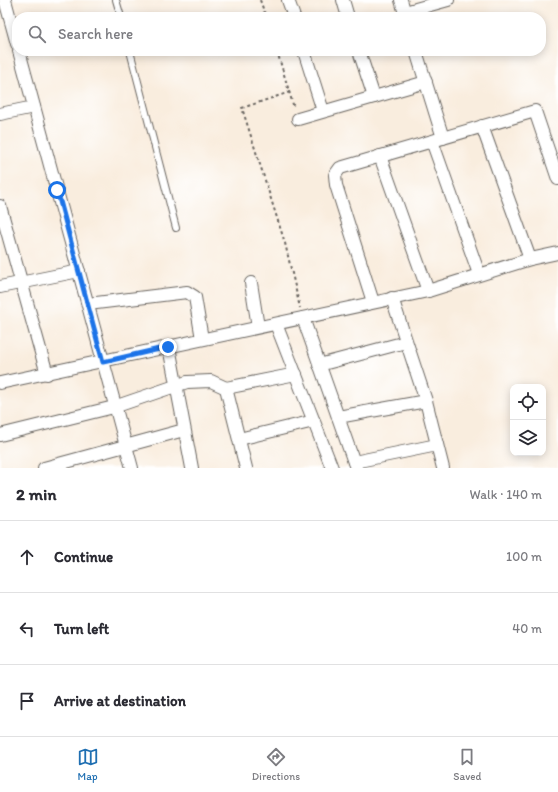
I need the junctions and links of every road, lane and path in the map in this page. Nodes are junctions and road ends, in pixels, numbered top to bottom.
1 (5, 0) edge
2 (116, 0) edge
3 (260, 0) edge
4 (288, 0) edge
5 (343, 0) edge
6 (401, 0) edge
7 (448, 0) edge
8 (120, 12) edge
9 (264, 12) edge
10 (292, 12) edge
11 (347, 12) edge
12 (404, 12) edge
13 (414, 12) edge
14 (12, 26) edge
15 (20, 56) edge
16 (131, 56) edge
17 (279, 56) edge
18 (306, 56) edge
19 (361, 56) edge
20 (418, 56) edge
21 (426, 82) junction
22 (290, 92) junction
23 (374, 97) junction
24 (34, 107) junction
25 (323, 111) junction
26 (0, 114) edge
27 (298, 119) joint
28 (482, 126) junction
29 (437, 139) junction
30 (380, 156) junction
31 (558, 180) edge
32 (0, 206) edge
33 (176, 228) dead end
34 (4, 236) edge
35 (558, 254) edge
36 (530, 259) junction
37 (79, 271) junction
38 (479, 274) junction
39 (21, 282) junction
40 (251, 283) dead end
41 (0, 287) edge
42 (428, 291) junction
43 (392, 298) junction
44 (373, 302) junction
45 (88, 304) junction
46 (303, 318) junction
47 (276, 324) junction
48 (258, 328) junction
49 (202, 339) junction
50 (406, 342) junction
51 (168, 347) junction
52 (103, 362) junction
53 (319, 365) junction
54 (47, 374) junction
55 (296, 374) junction
56 (0, 383) edge
57 (176, 385) junction
58 (226, 388) junction
59 (426, 402) junction
60 (114, 408) junction
61 (338, 417) junction
62 (314, 420) junction
63 (184, 430) junction
64 (0, 435) edge
65 (239, 439) junction
66 (126, 445) junction
67 (437, 445) junction
68 (64, 465) edge
69 (355, 465) edge
70 (44, 468) edge
71 (132, 468) edge
72 (192, 468) edge
73 (246, 468) edge
74 (332, 468) edge
75 (443, 468) edge

1 - 14 street
2 - 8 lane
3 - 9 path
4 - 10 street
5 - 11 street
6 - 12 street
7 - 13 street
15 - 24 street
16 - 33 lane
17 - 22 path
18 - 25 street
19 - 23 street
20 - 21 street
21 - 23 street
21 - 29 street
22 - 27 path
22 - 46 path
23 - 25 street
24 - 26 street
24 - 37 street
25 - 27 street
28 - 29 street
28 - 31 street
28 - 36 street
29 - 30 street
29 - 38 street
30 - 42 street
30 - 44 street
32 - 34 street
34 - 39 street
35 - 36 street
36 - 38 street
37 - 39 street
37 - 45 street
38 - 42 street
39 - 41 street
39 - 54 street
40 - 48 street
42 - 43 street
43 - 44 street
43 - 50 street
44 - 46 street
45 - 49 street
45 - 52 street
46 - 47 street
46 - 53 street
47 - 48 street
47 - 55 street
48 - 49 street
49 - 51 street
50 - 53 street
50 - 59 street
51 - 52 street
51 - 57 street
52 - 54 street
52 - 60 street
53 - 61 street
54 - 56 street
55 - 58 street
55 - 62 street
57 - 58 street
57 - 60 street
57 - 63 street
58 - 65 street
59 - 61 street
59 - 67 street
60 - 64 street
60 - 66 street
61 - 69 street
62 - 65 street
62 - 74 street
63 - 66 street
63 - 72 street
65 - 73 street
66 - 68 street
66 - 71 street
67 - 69 street
67 - 75 street
68 - 70 street

